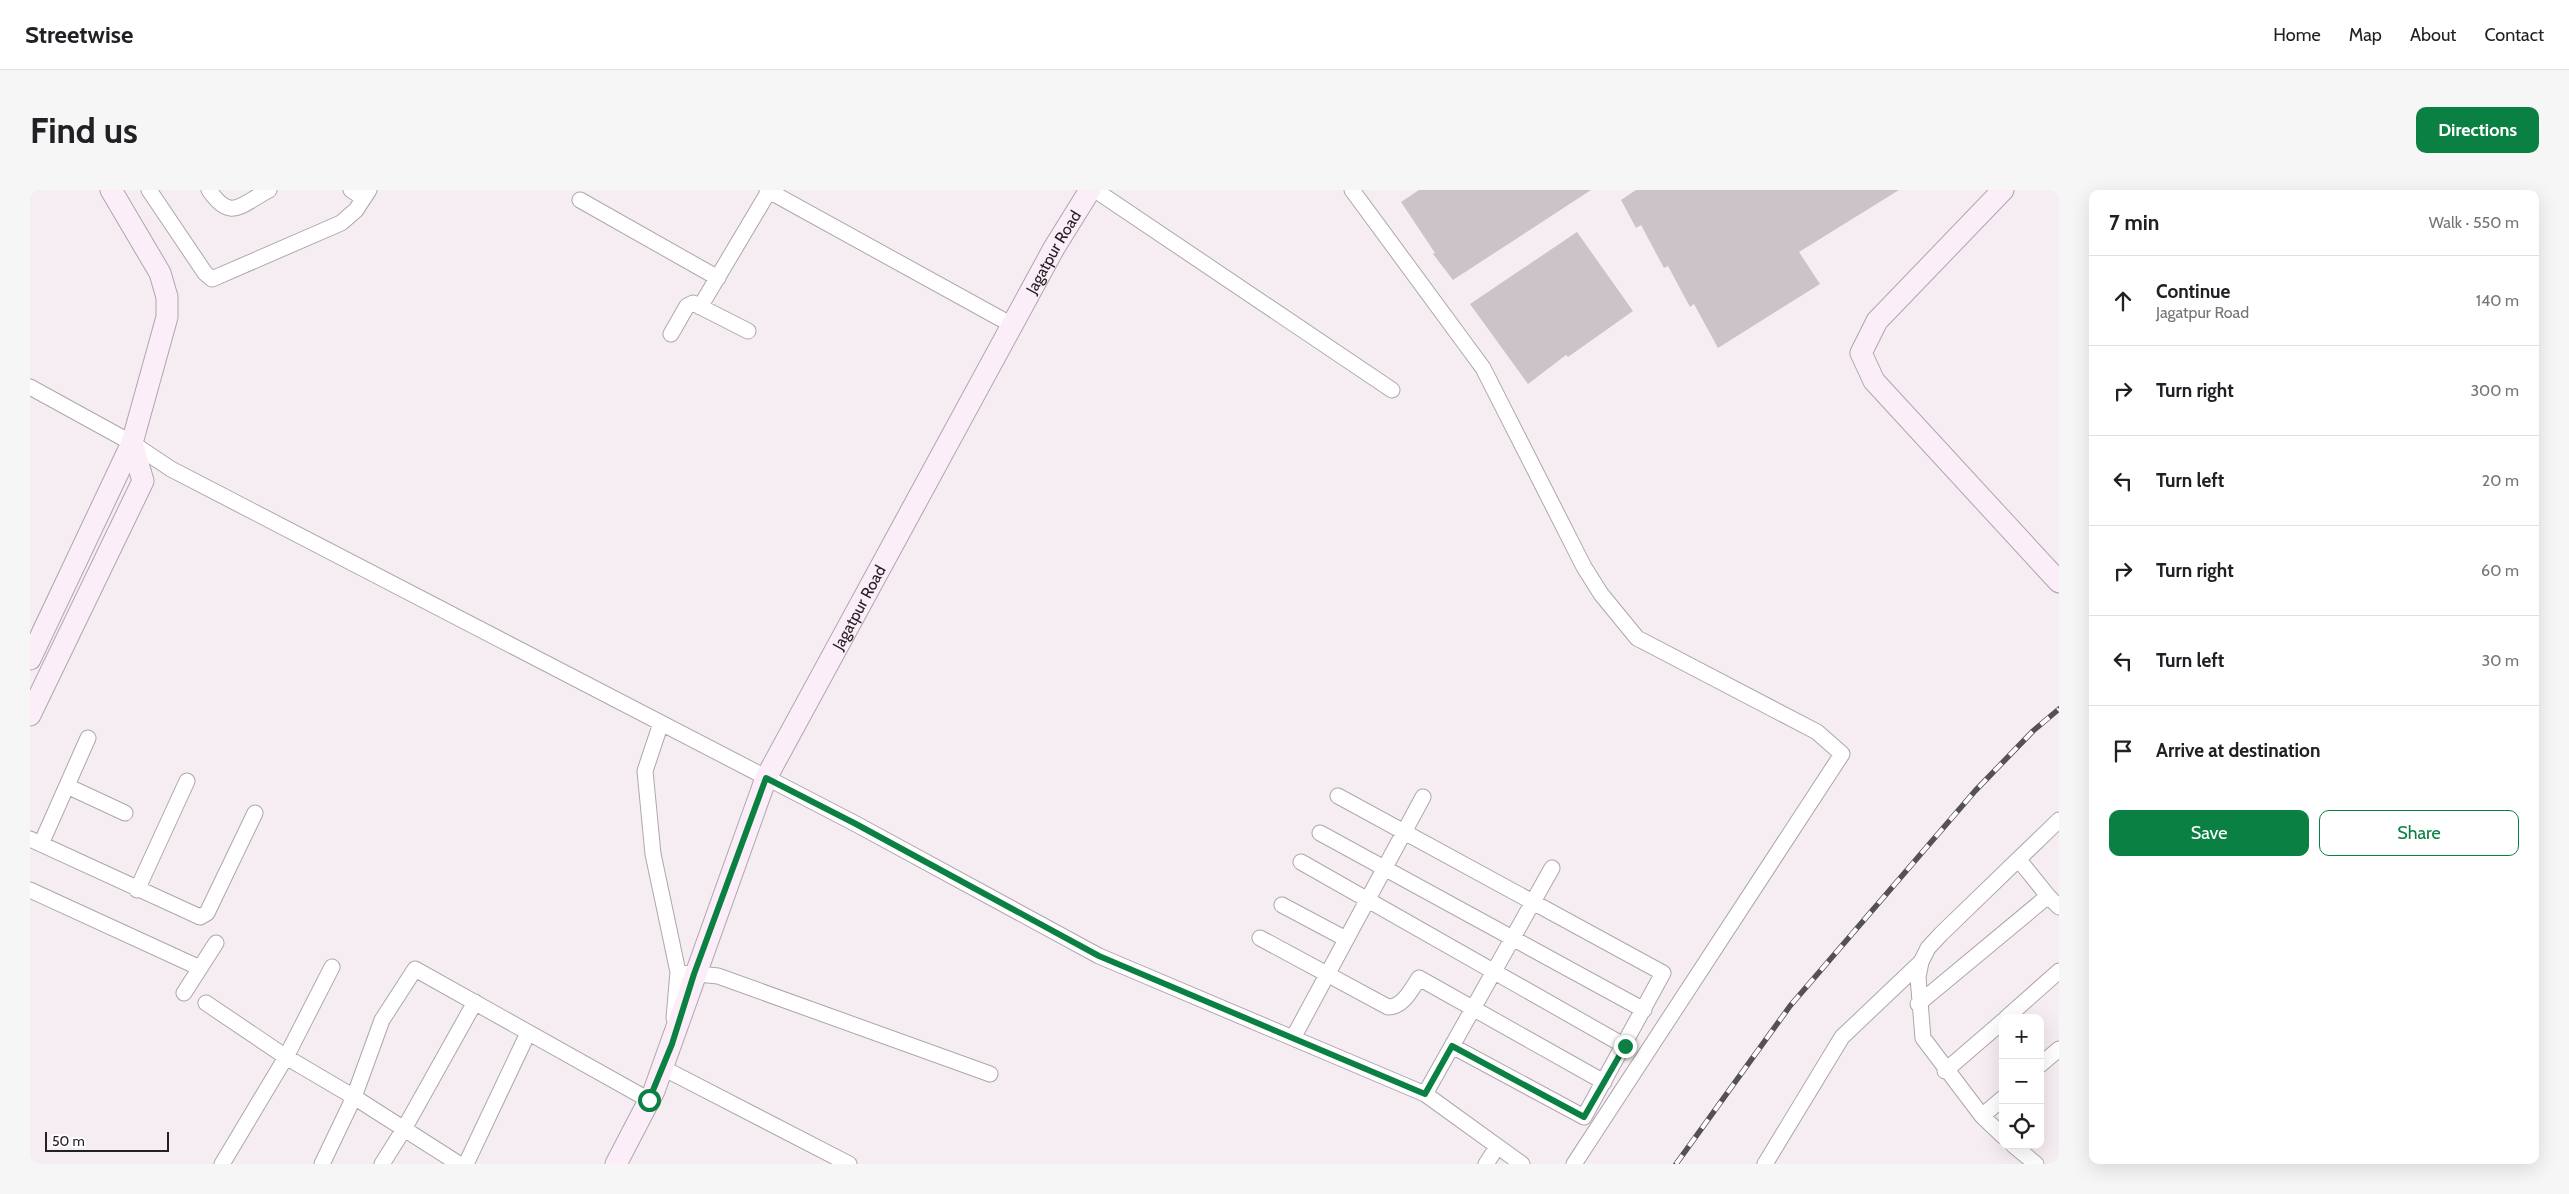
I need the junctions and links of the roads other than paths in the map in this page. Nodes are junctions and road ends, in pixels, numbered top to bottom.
1 (111, 190) edge
2 (150, 190) edge
3 (209, 190) edge
4 (268, 190) edge
5 (351, 190) edge
6 (1090, 190) edge
7 (1095, 190) edge
8 (1352, 190) edge
9 (2003, 190) edge
10 (768, 191) edge
11 (367, 194) edge
12 (580, 200) dead end
13 (718, 278) junction
14 (700, 307) junction
15 (1012, 325) junction
16 (748, 331) dead end
17 (671, 334) dead end
18 (30, 386) edge
19 (1392, 390) dead end
20 (132, 443) junction
21 (2059, 582) edge
22 (30, 660) edge
23 (30, 715) edge
24 (661, 723) junction
25 (88, 738) dead end
26 (766, 778) junction
27 (187, 781) dead end
28 (66, 786) junction
29 (1338, 796) dead end
30 (1423, 797) dead end
31 (125, 813) dead end
32 (256, 814) dead end
33 (2059, 820) edge
34 (1404, 832) junction
35 (1320, 833) dead end
36 (35, 841) edge
37 (2019, 860) junction
38 (1300, 862) dead end
39 (1385, 868) junction
40 (1552, 868) dead end
41 (30, 890) edge
42 (137, 890) junction
43 (2048, 896) junction
44 (1369, 899) junction
45 (1533, 902) junction
46 (1282, 905) dead end
47 (2059, 907) edge
48 (1260, 938) dead end
49 (1513, 938) junction
50 (1346, 939) junction
51 (216, 943) dead end
52 (1920, 962) junction
53 (332, 967) dead end
54 (200, 968) junction
55 (1494, 971) junction
56 (2059, 971) edge
57 (686, 973) junction
58 (1328, 975) junction
59 (184, 993) dead end
60 (474, 1002) junction
61 (206, 1003) dead end
62 (1918, 1004) junction
63 (1472, 1010) junction
64 (1644, 1010) junction
65 (2011, 1014) edge
66 (1999, 1024) edge
67 (528, 1032) junction
68 (1293, 1038) junction
69 (1452, 1046) junction
70 (1625, 1046) junction
71 (2059, 1048) edge
72 (286, 1057) junction
73 (2044, 1061) edge
74 (663, 1068) junction
75 (1945, 1071) junction
76 (990, 1074) dead end
77 (1604, 1082) junction
78 (1425, 1094) junction
79 (354, 1097) junction
80 (649, 1100) junction
81 (1999, 1101) edge
82 (1982, 1116) junction
83 (404, 1129) junction
84 (1999, 1132) edge
85 (1497, 1147) junction
86 (2016, 1149) edge
87 (2026, 1161) edge
88 (222, 1164) edge
89 (322, 1164) edge
90 (382, 1164) edge
91 (460, 1164) edge
92 (466, 1164) edge
93 (616, 1164) edge
94 (850, 1164) edge
95 (1486, 1164) edge
96 (1522, 1164) edge
97 (1574, 1164) edge
98 (1765, 1164) edge

1 - 20 street
2 - 11 street
3 - 4 street
5 - 11 street
6 - 15 street, Jagatpur Road
7 - 19 street
8 - 97 street
9 - 21 street
10 - 13 street
10 - 15 street
12 - 13 street
13 - 14 street
14 - 16 street
14 - 17 street
15 - 26 street, Jagatpur Road
18 - 20 street
20 - 22 street
20 - 23 street
20 - 24 street
24 - 26 street
24 - 57 street, Jagatpur Road
25 - 28 street
26 - 57 street, Jagatpur Road
26 - 68 street
27 - 42 street
28 - 31 street
28 - 36 street
29 - 34 street
30 - 34 street
32 - 42 street
33 - 37 street
34 - 39 street
34 - 45 street
35 - 39 street
36 - 42 street
37 - 43 street
37 - 52 street
38 - 44 street
39 - 44 street
39 - 49 street
40 - 45 street
41 - 54 street
43 - 47 street
43 - 62 street
44 - 50 street
44 - 55 street
45 - 49 street
45 - 64 street
46 - 50 street
48 - 58 street
49 - 55 street
49 - 64 street
50 - 58 street
51 - 54 street
52 - 62 street
52 - 98 street
53 - 72 street
54 - 59 street
55 - 63 street
55 - 70 street
56 - 65 street
57 - 74 street, Jagatpur Road
57 - 76 street
58 - 63 street
58 - 68 street
60 - 67 street
60 - 79 street
60 - 83 street
61 - 72 street
62 - 75 street
63 - 69 street
63 - 77 street
64 - 70 street
66 - 75 street
67 - 80 street
67 - 92 street
68 - 78 street
69 - 77 street
69 - 78 street
70 - 77 street
71 - 73 street
72 - 79 street
72 - 88 street
74 - 80 street, Jagatpur Road
74 - 94 street
75 - 82 street
78 - 85 street
79 - 83 street
79 - 89 street
80 - 93 street, Jagatpur Road
81 - 82 street
82 - 84 street
83 - 90 street
83 - 91 street
85 - 95 street
85 - 96 street
86 - 87 street

